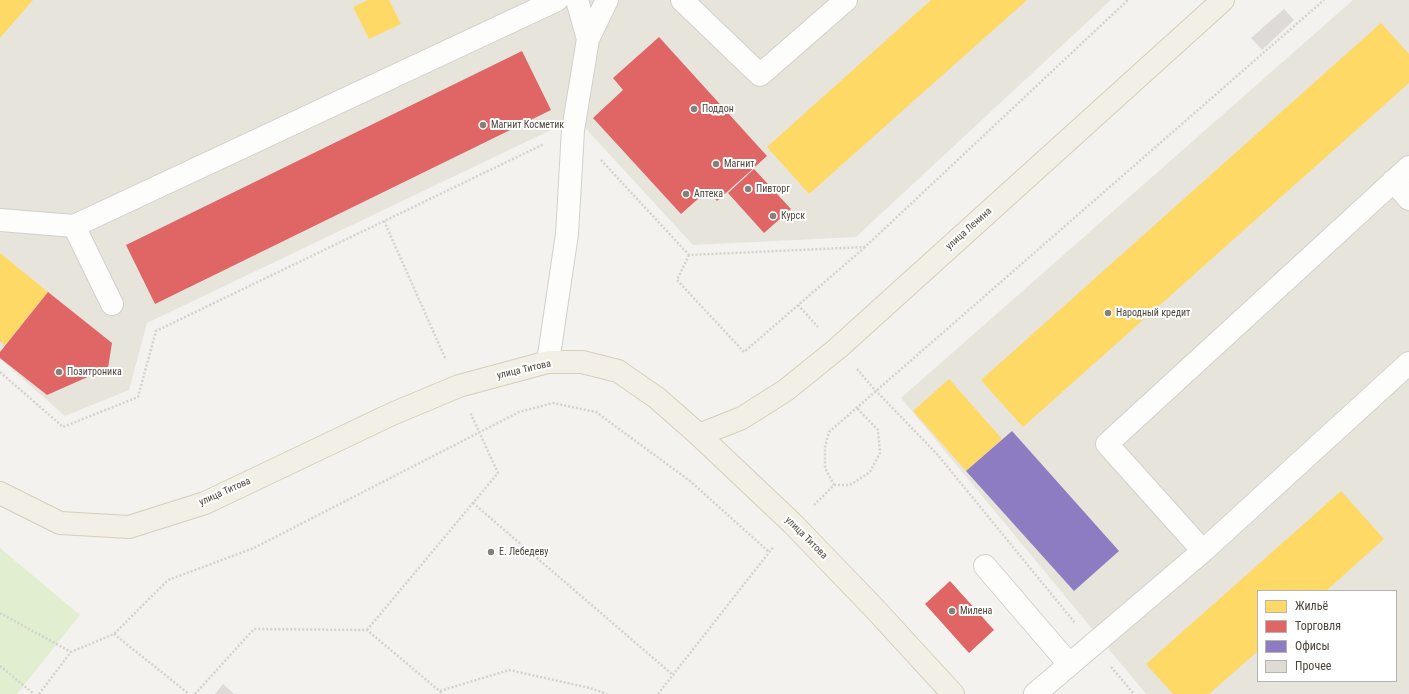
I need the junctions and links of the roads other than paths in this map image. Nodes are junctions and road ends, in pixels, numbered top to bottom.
1 (557, 0) edge
2 (577, 0) edge
3 (607, 0) edge
4 (682, 0) edge
5 (846, 0) edge
6 (1223, 0) edge
7 (588, 39) junction
8 (1409, 167) edge
9 (1393, 181) junction
10 (1409, 199) edge
11 (0, 220) edge
12 (74, 226) junction
13 (112, 304) dead end
14 (548, 362) junction
15 (1409, 363) edge
16 (699, 435) junction
17 (0, 493) edge
18 (1203, 551) junction
19 (985, 566) dead end
20 (1069, 664) junction
21 (953, 694) edge
22 (1035, 694) edge

1 - 12 lane
2 - 7 lane
3 - 7 lane
4 - 5 lane
6 - 16 main road, улица Ленина
7 - 14 lane
8 - 9 lane
9 - 10 lane
9 - 18 lane
11 - 12 lane
12 - 13 lane
14 - 16 main road, улица Титова
14 - 17 main road, улица Титова
15 - 18 lane
16 - 21 main road, улица Титова
18 - 20 lane
19 - 20 lane
20 - 22 lane

